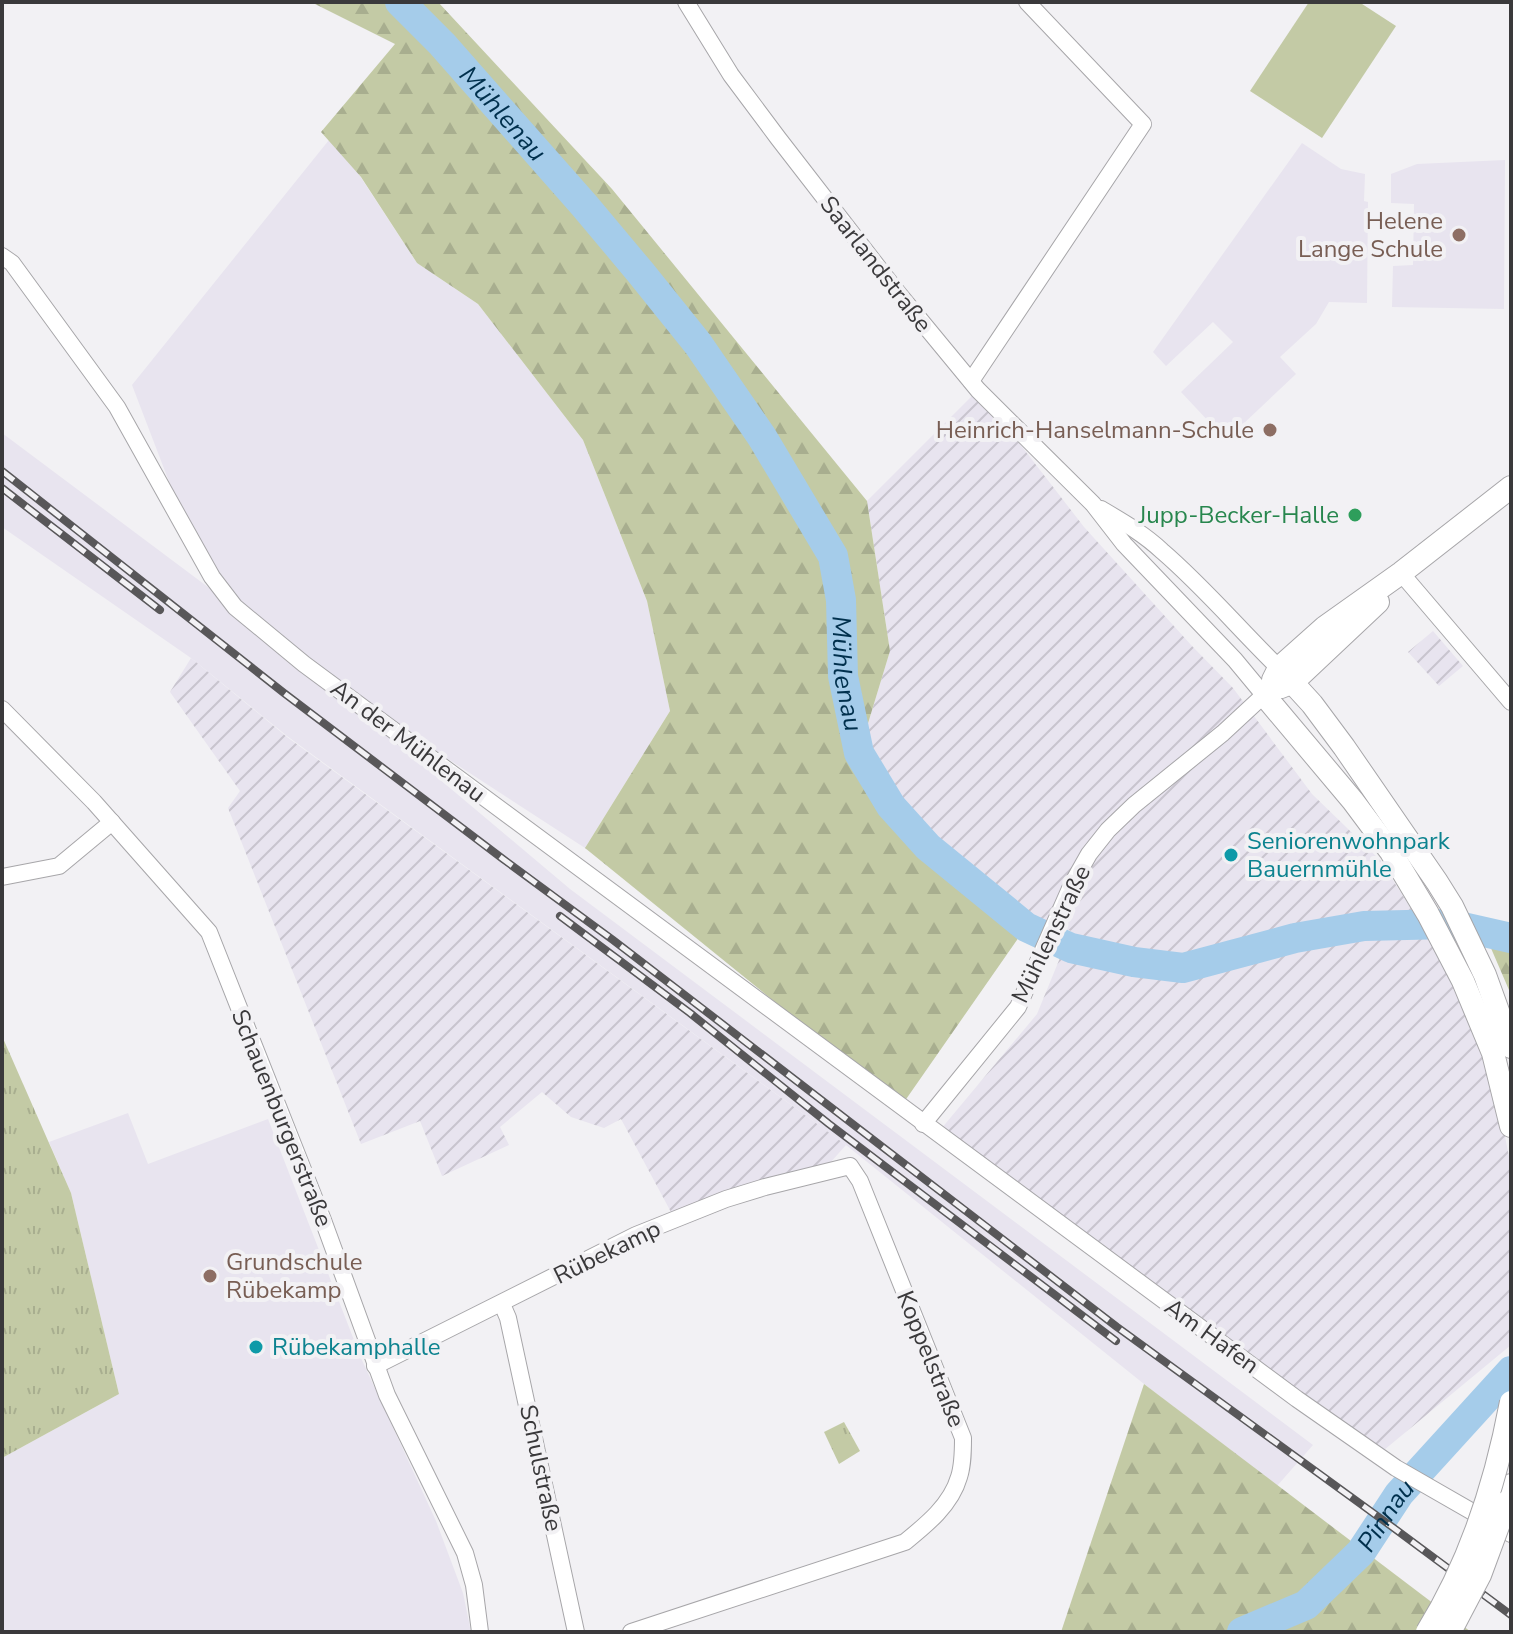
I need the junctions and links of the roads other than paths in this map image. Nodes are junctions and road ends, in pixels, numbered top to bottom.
1 (686, 2) edge
2 (1027, 2) edge
3 (2, 256) edge
4 (971, 381) junction
5 (1511, 487) edge
6 (1093, 504) junction
7 (1401, 573) junction
8 (1286, 675) junction
9 (1264, 695) junction
10 (1511, 702) edge
11 (2, 709) edge
12 (112, 822) junction
13 (2, 877) edge
14 (1511, 1047) edge
15 (923, 1124) junction
16 (1511, 1126) edge
17 (850, 1166) joint
18 (502, 1304) junction
19 (375, 1366) junction
20 (1511, 1402) edge
21 (1511, 1485) edge
22 (1511, 1534) edge
23 (480, 1632) edge
24 (576, 1632) edge
25 (631, 1632) edge
26 (1427, 1632) edge
27 (1450, 1632) edge

1 - 4 street, Saarlandstraße
2 - 4 street
3 - 15 street, An der Mühlenau
4 - 6 street, Saarlandstraße
5 - 7 main road, Mühlenstraße
6 - 8 street, Saarlandstraße
6 - 9 street, Saarlandstraße
7 - 8 main road, Mühlenstraße
7 - 10 street
8 - 9 main road, Mühlenstraße
8 - 14 main road
9 - 15 street, Mühlenstraße
9 - 16 main road
11 - 12 street, Schauenburgerstraße
12 - 13 street
12 - 19 street, Schauenburgerstraße
15 - 22 street, Am Hafen
17 - 18 street, Rübekamp
17 - 25 street, Koppelstraße
18 - 19 street, Rübekamp
18 - 24 street, Schulstraße
19 - 23 street, Schauenburgerstraße
20 - 26 main road, bridge
21 - 27 main road, bridge

